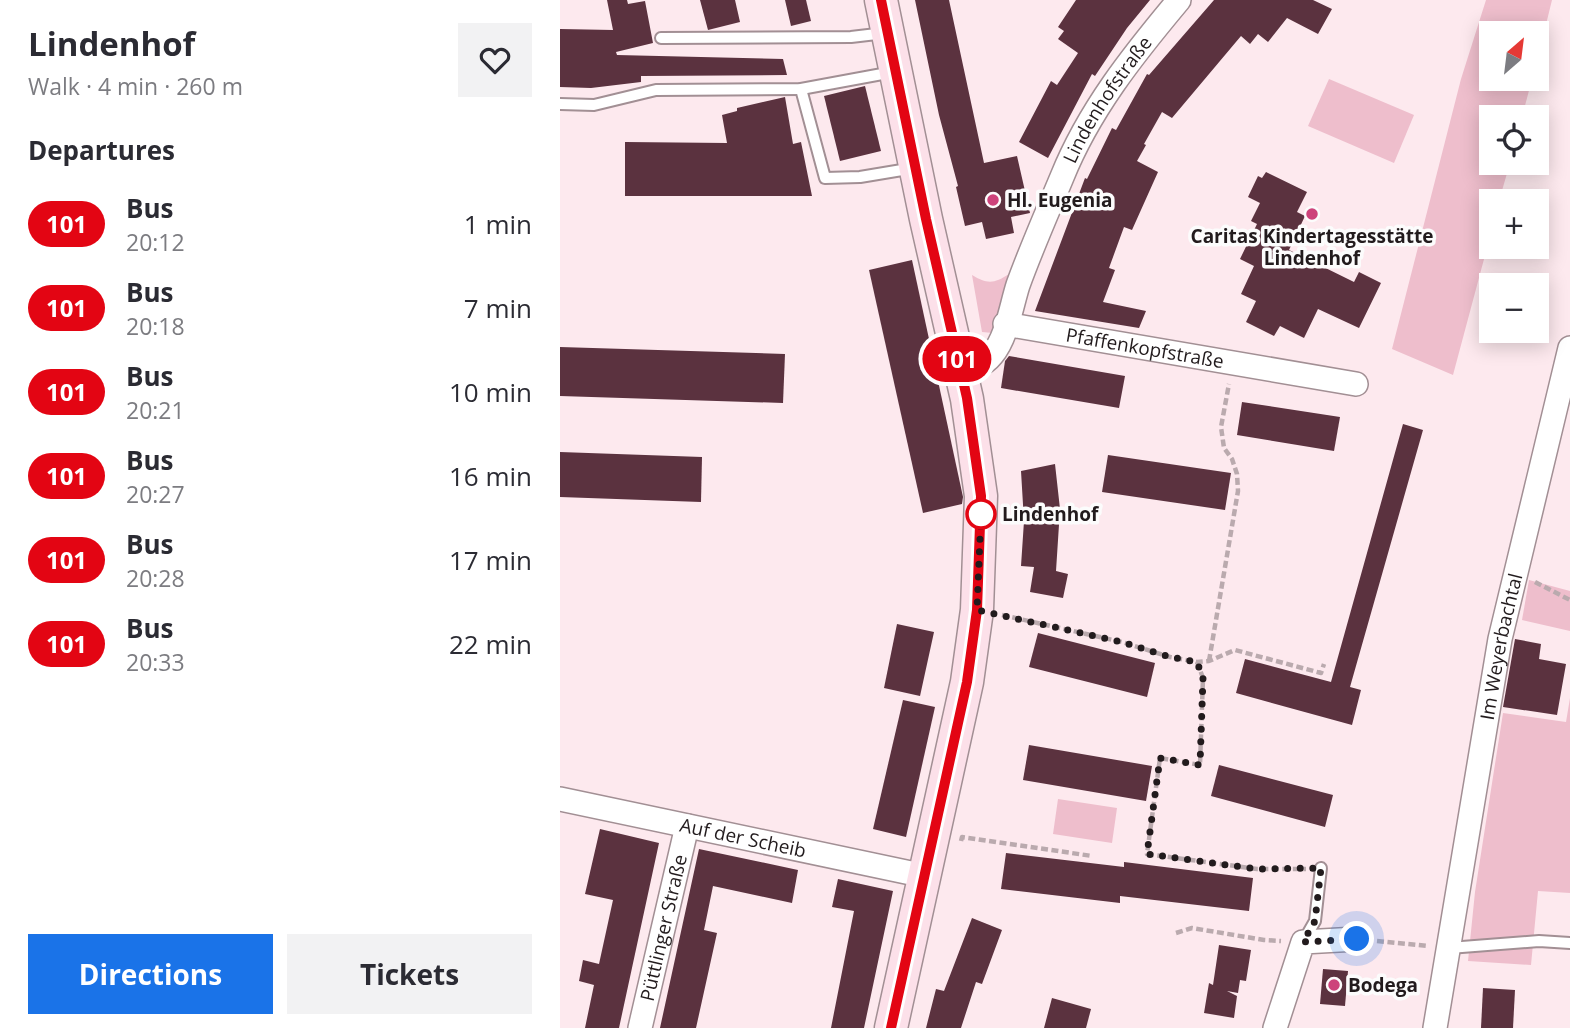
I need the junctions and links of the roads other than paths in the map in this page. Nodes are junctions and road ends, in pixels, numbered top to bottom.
1 (881, 0) edge
2 (1179, 0) edge
3 (888, 32) junction
4 (661, 38) dead end
5 (896, 71) junction
6 (801, 89) junction
7 (560, 104) edge
8 (916, 168) junction
9 (1005, 324) junction
10 (1570, 348) edge
11 (960, 370) junction
12 (1356, 384) dead end
13 (560, 799) edge
14 (687, 826) junction
15 (1321, 868) road end
16 (925, 876) junction
17 (1357, 939) road end
18 (1303, 942) junction
19 (1570, 943) edge
20 (1442, 947) junction
21 (640, 1028) edge
22 (891, 1028) edge
23 (1275, 1028) edge
24 (1435, 1028) edge

1 - 3 street
2 - 9 street, Lindenhofstraße
3 - 4 lane
3 - 5 street
5 - 6 lane
5 - 8 street
6 - 7 lane
6 - 8 lane
8 - 11 street
9 - 11 street
9 - 12 street, Pfaffenkopfstraße
10 - 20 street, Im Weyerbachtal
11 - 16 street
13 - 14 street, Auf der Scheib
14 - 16 street, Auf der Scheib
14 - 21 street, Püttlinger Straße
15 - 18 lane
16 - 22 street
17 - 18 street
18 - 23 street
19 - 20 lane
20 - 24 street, Im Weyerbachtal

